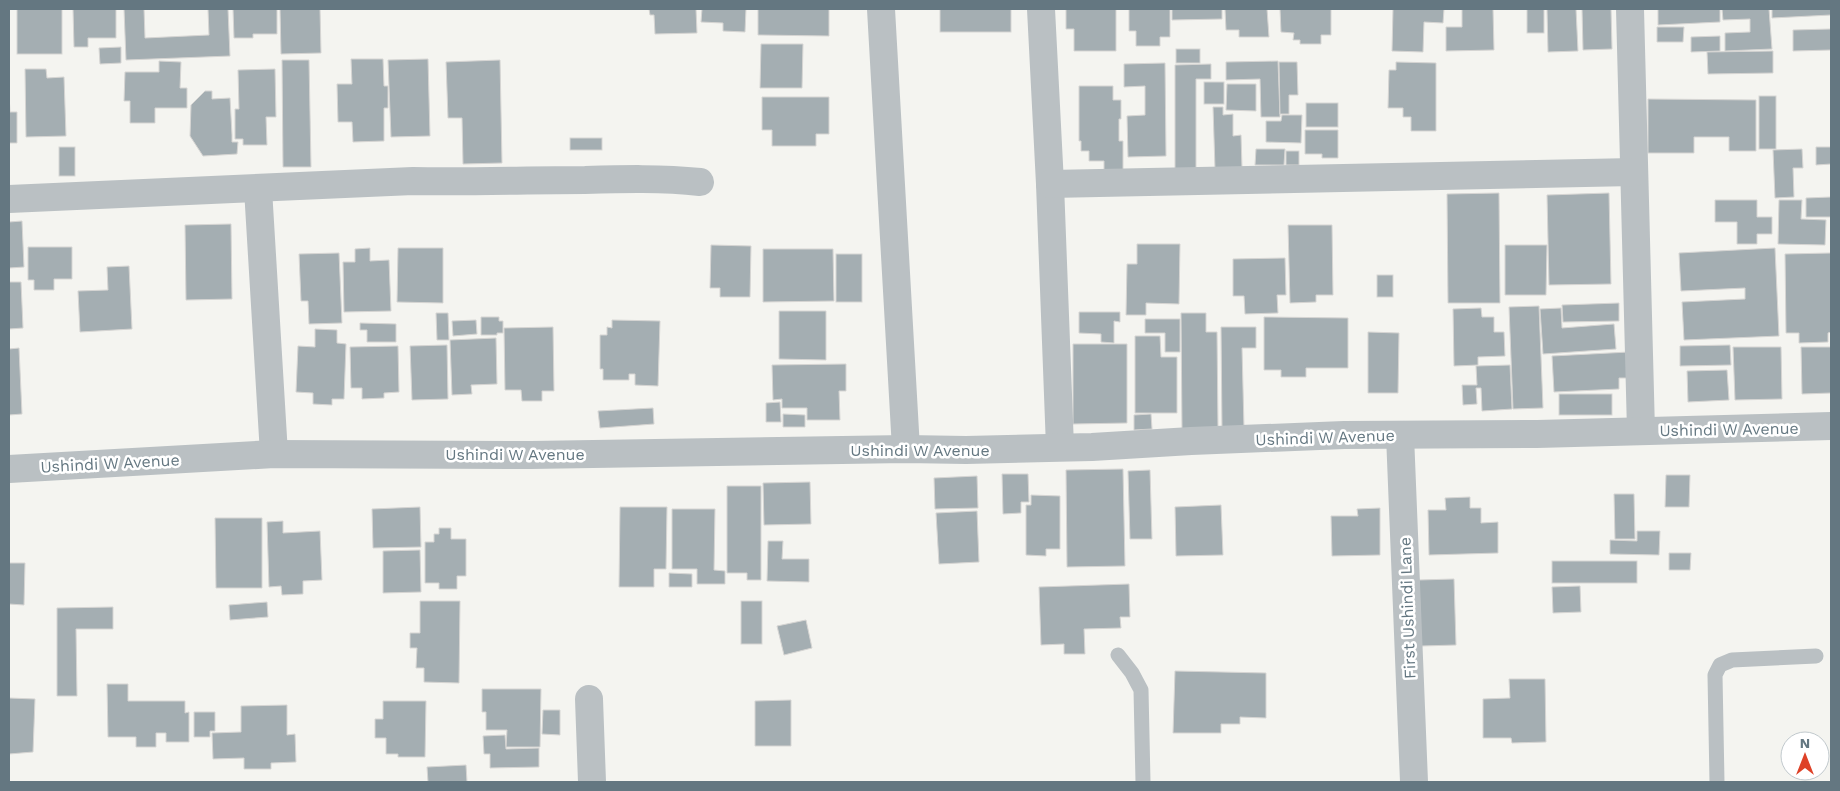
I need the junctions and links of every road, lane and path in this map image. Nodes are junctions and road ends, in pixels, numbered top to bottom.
1 (881, 9) edge
2 (1041, 9) edge
3 (1630, 9) edge
4 (1634, 172) junction
5 (700, 182) dead end
6 (1050, 184) junction
7 (258, 189) junction
8 (9, 199) edge
9 (1831, 426) edge
10 (1641, 431) junction
11 (1400, 435) junction
12 (1060, 447) junction
13 (906, 449) junction
14 (274, 454) junction
15 (9, 469) edge
16 (1118, 655) dead end
17 (1816, 656) dead end
18 (589, 699) dead end
19 (592, 782) edge
20 (1143, 782) edge
21 (1414, 782) edge
22 (1717, 782) edge

1 - 13 street
2 - 6 street
3 - 4 street
4 - 6 street
4 - 10 street
5 - 7 street
6 - 12 street
7 - 8 street
7 - 14 street
9 - 10 street, Ushindi W Avenue
10 - 11 street, Ushindi W Avenue
11 - 12 street, Ushindi W Avenue
11 - 21 street, First Ushindi Lane
12 - 13 street, Ushindi W Avenue
13 - 14 street, Ushindi W Avenue
14 - 15 street, Ushindi W Avenue
16 - 20 lane
17 - 22 lane
18 - 19 street

